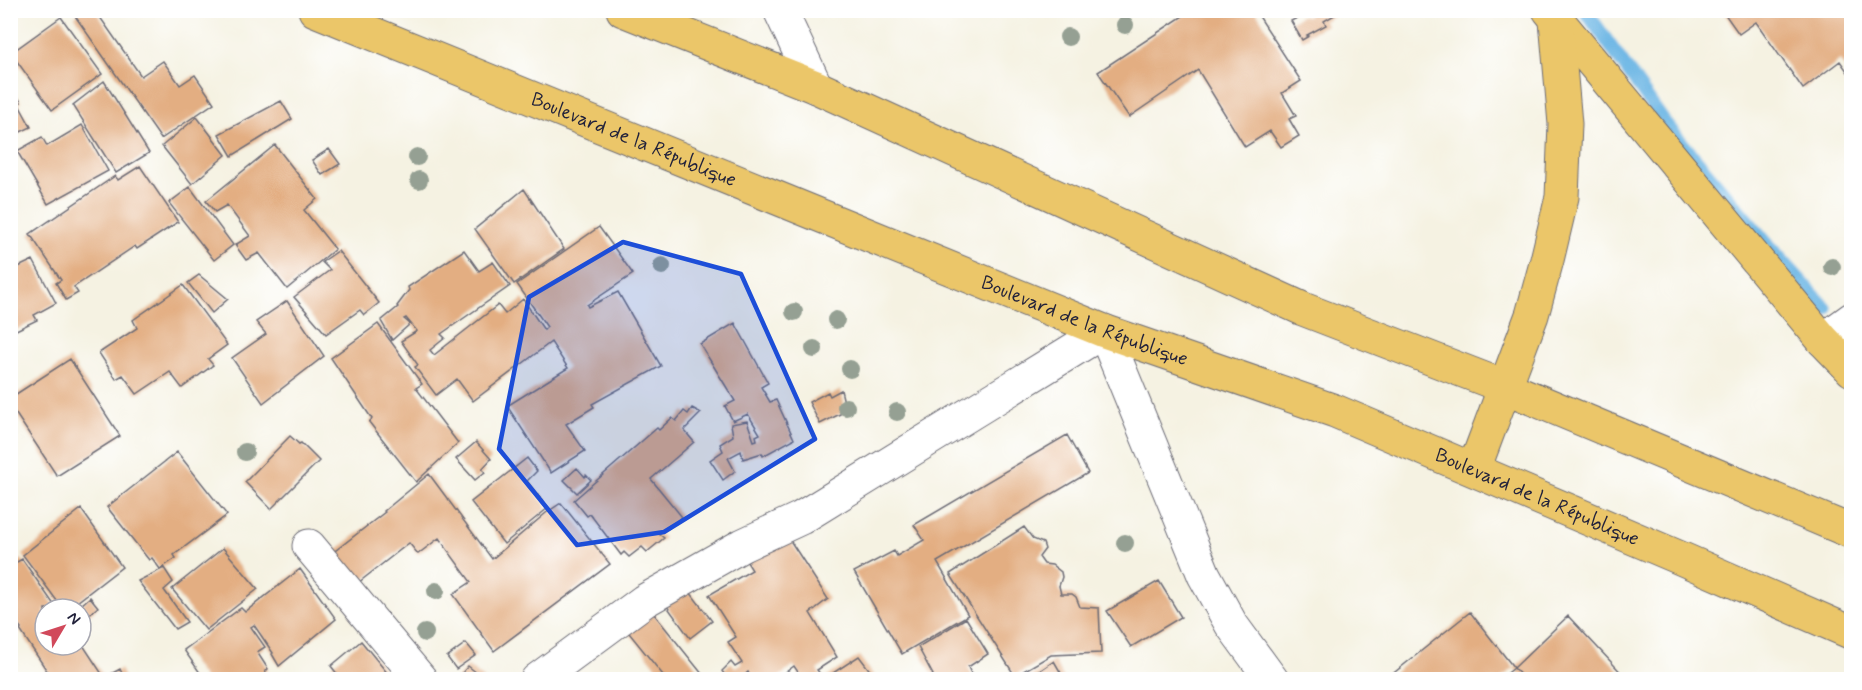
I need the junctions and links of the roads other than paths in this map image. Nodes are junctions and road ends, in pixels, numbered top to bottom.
1 (315, 10) edge
2 (623, 10) edge
3 (780, 10) edge
4 (1552, 16) edge
5 (816, 87) junction
6 (1851, 319) edge
7 (1104, 331) junction
8 (1823, 340) junction
9 (1851, 370) edge
10 (1505, 387) junction
11 (1474, 469) junction
12 (1851, 532) edge
13 (309, 546) dead end
14 (1851, 633) edge
15 (421, 680) edge
16 (537, 680) edge
17 (1272, 680) edge

1 - 7 main road, Boulevard de la République
2 - 5 main road
3 - 5 street
4 - 8 main road
4 - 10 main road
5 - 10 main road
6 - 8 street
7 - 11 main road, Boulevard de la République
7 - 16 street
7 - 17 street
8 - 9 main road
10 - 11 main road
10 - 12 main road
11 - 14 main road, Boulevard de la République
13 - 15 street

